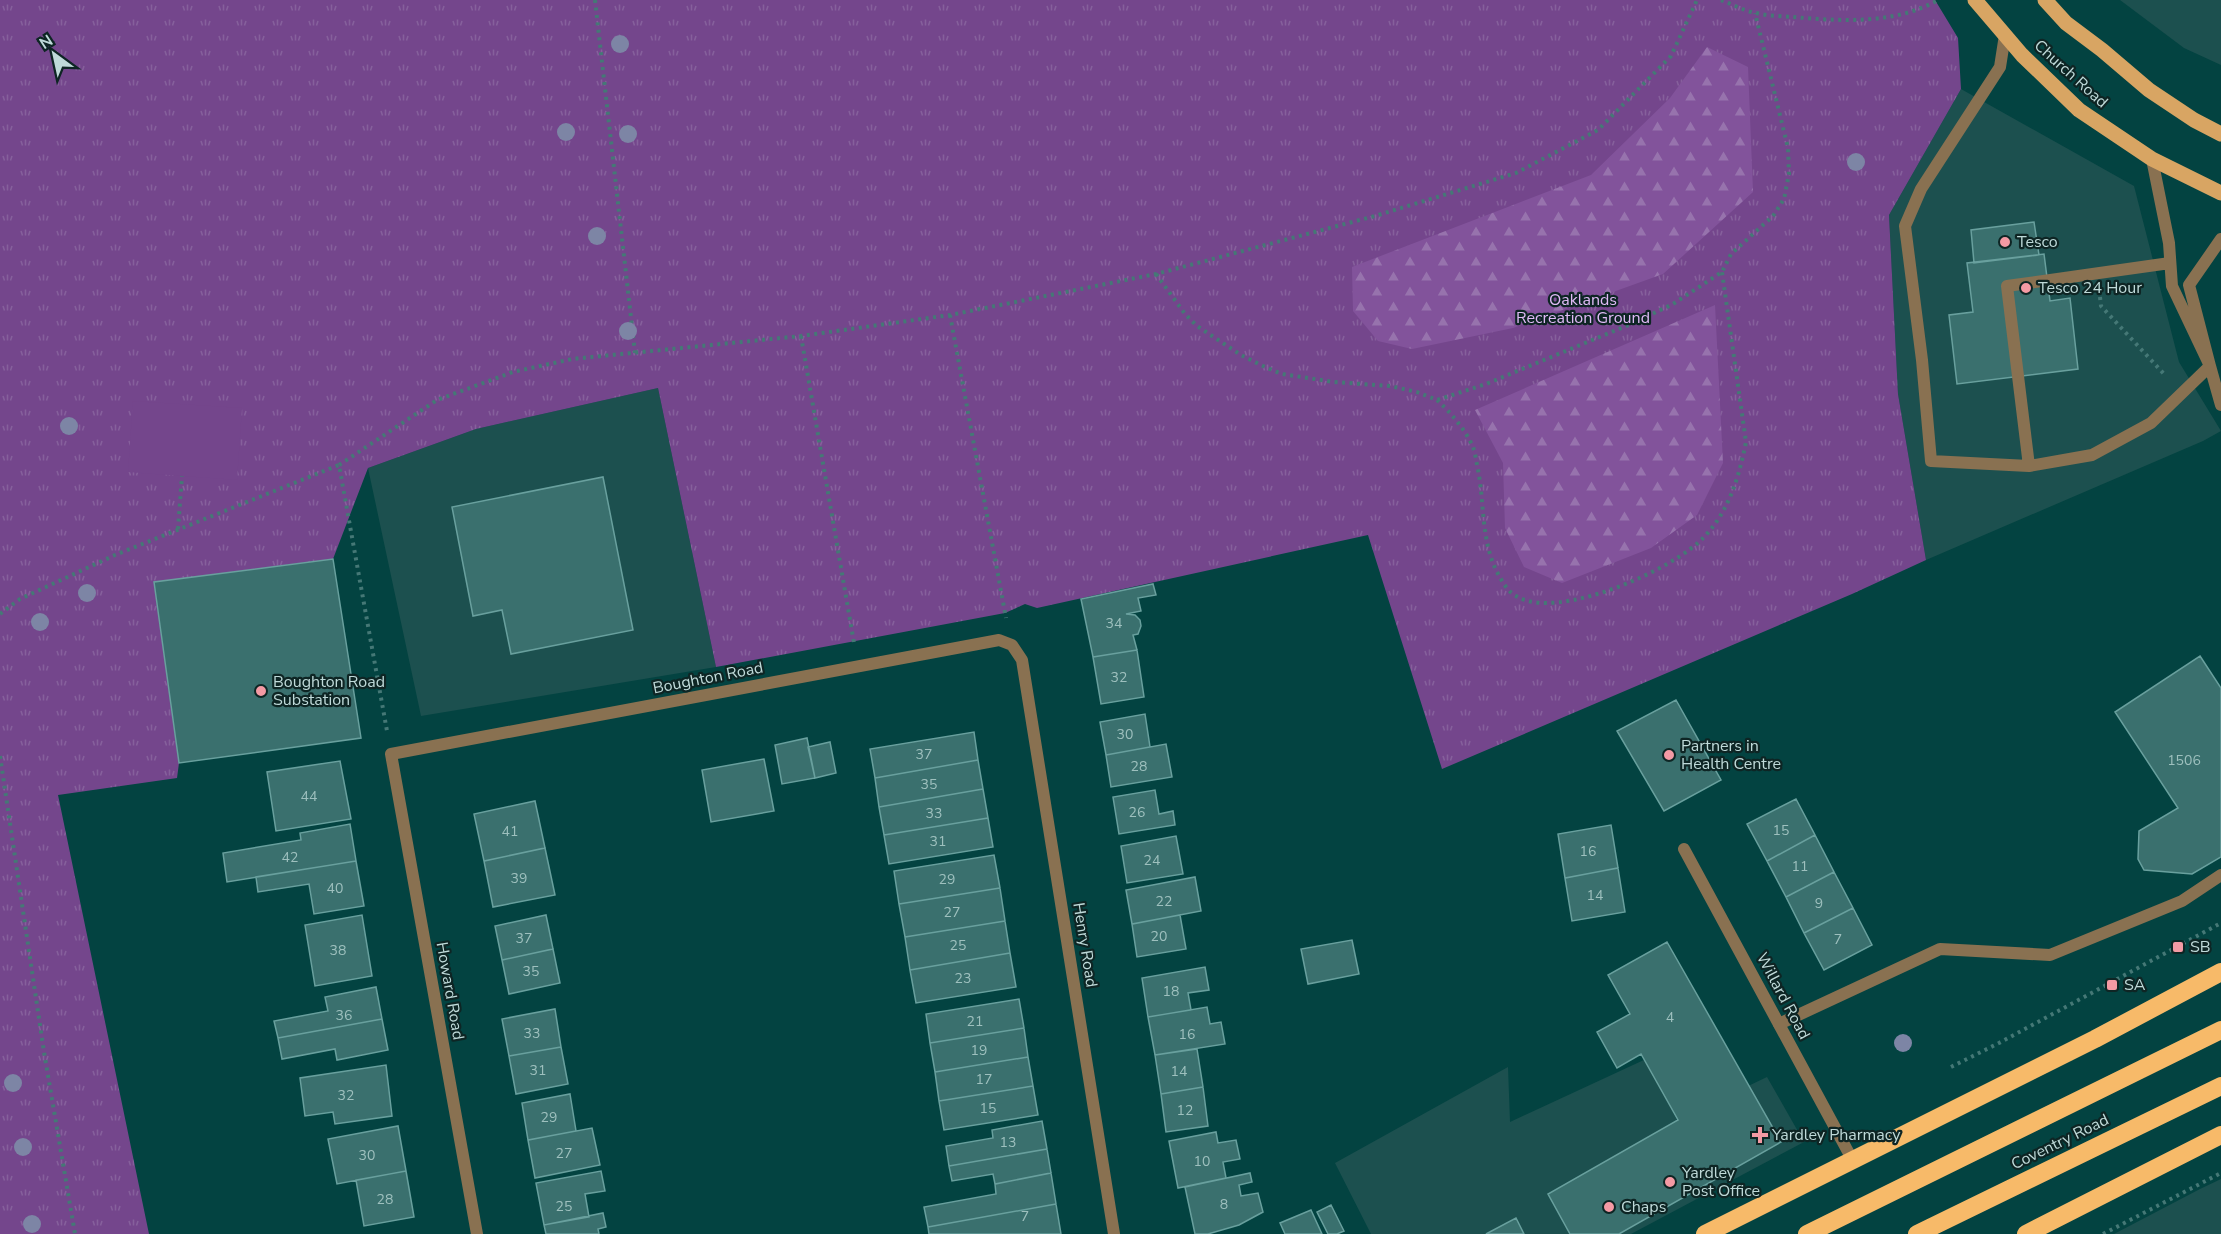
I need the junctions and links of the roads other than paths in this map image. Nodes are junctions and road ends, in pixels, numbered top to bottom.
1 (1975, 0) edge
2 (2045, 0) edge
3 (2005, 35) junction
4 (2221, 134) edge
5 (2151, 159) junction
6 (2221, 193) edge
7 (2221, 239) edge
8 (2170, 263) junction
9 (2210, 366) junction
10 (2221, 405) edge
11 (2030, 466) junction
12 (1022, 660) joint
13 (391, 754) joint
14 (1684, 849) dead end
15 (2221, 875) edge
16 (2221, 972) edge
17 (1779, 1024) junction
18 (2221, 1030) edge
19 (2221, 1086) edge
20 (2221, 1135) edge
21 (1852, 1159) junction
22 (477, 1234) edge
23 (1114, 1234) edge
24 (1705, 1234) edge
25 (1808, 1234) edge
26 (1917, 1234) edge
27 (2026, 1234) edge

1 - 3 main road, Church Road
2 - 4 main road
3 - 5 main road, Church Road
3 - 11 street
5 - 6 main road, Church Road
5 - 8 street
7 - 9 street
8 - 9 street
8 - 11 street
9 - 10 street
9 - 11 street
12 - 13 street, Boughton Road
12 - 23 street, Henry Road
13 - 22 street, Howard Road
14 - 17 street, Willard Road
15 - 17 street
16 - 21 highway
17 - 21 street, Willard Road
18 - 25 highway
19 - 26 highway, Coventry Road
20 - 27 highway
21 - 24 highway

